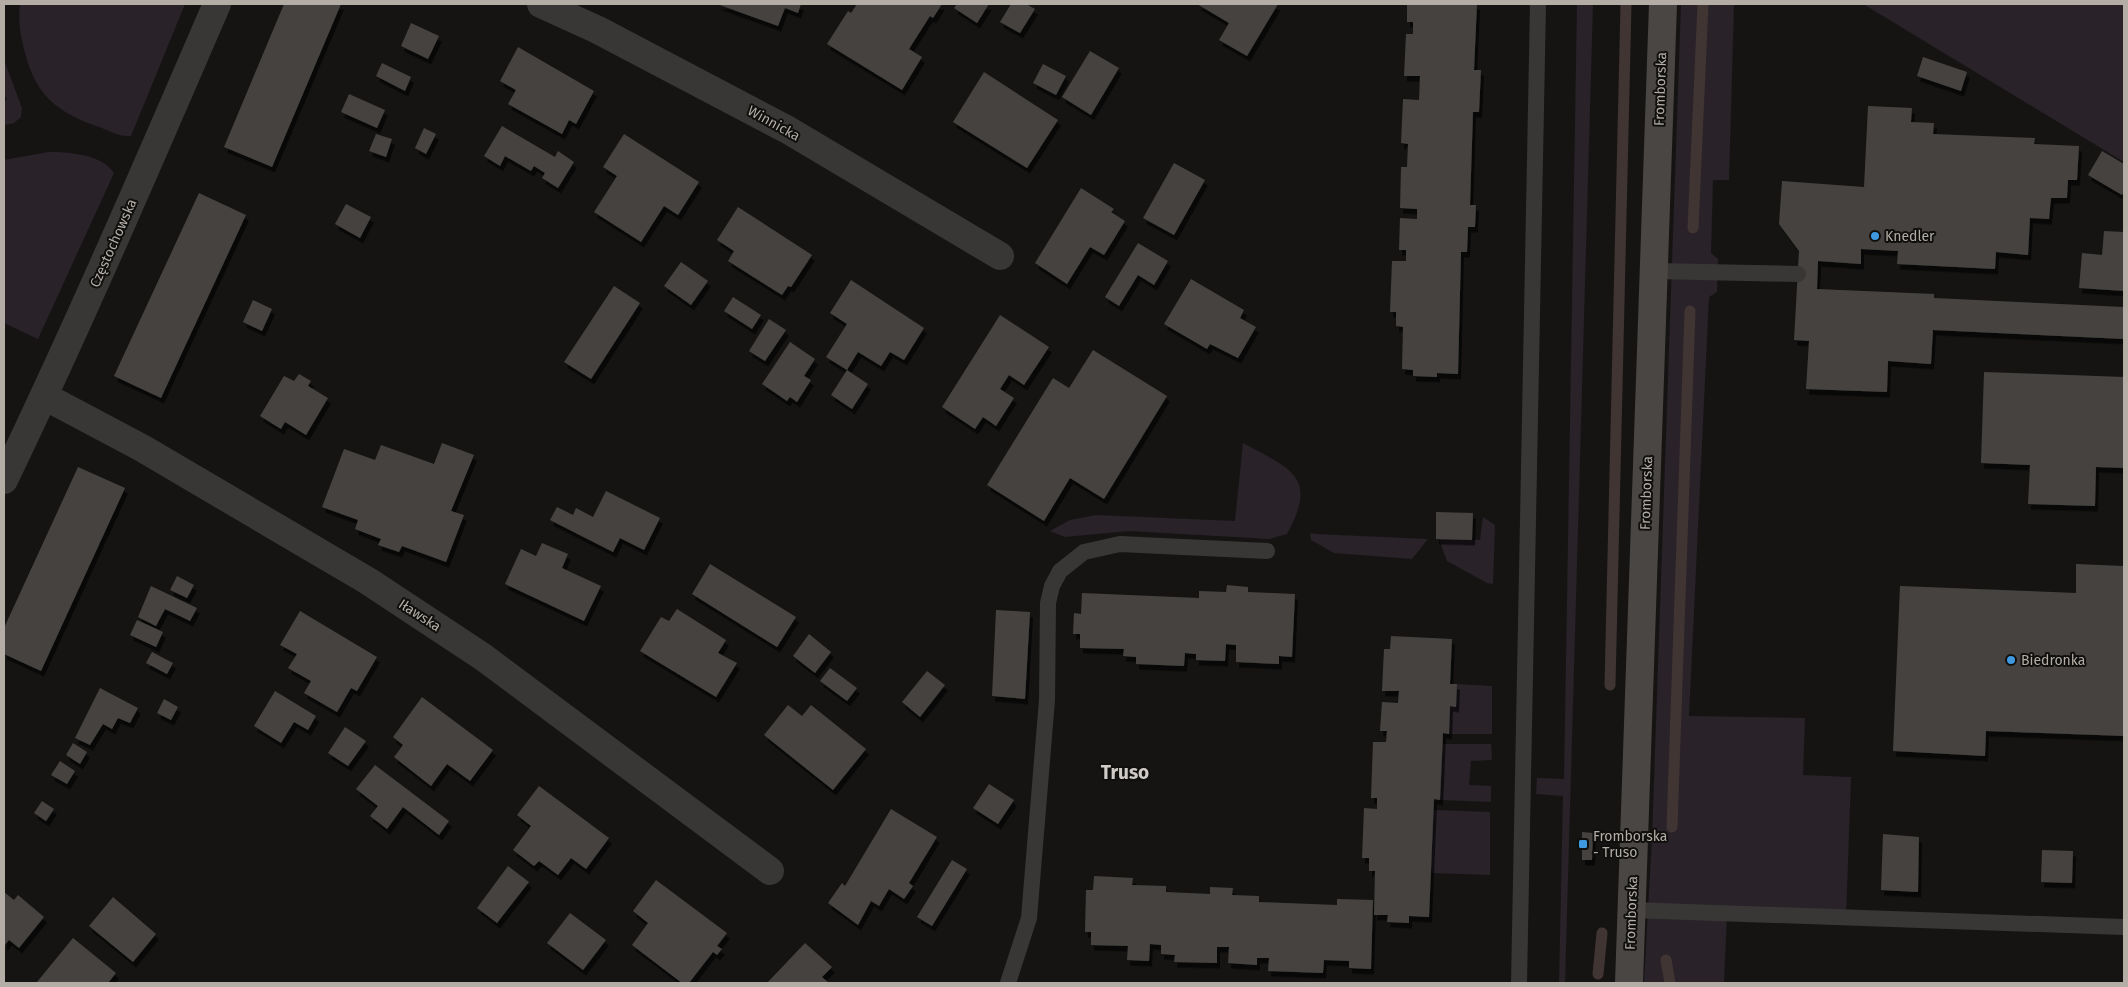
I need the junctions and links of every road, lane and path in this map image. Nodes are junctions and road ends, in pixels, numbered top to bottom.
1 (217, 4) edge
2 (541, 4) edge
3 (1538, 4) edge
4 (1663, 4) edge
5 (1000, 256) dead end
6 (1654, 271) junction
7 (1798, 274) dead end
8 (44, 396) junction
9 (4, 480) edge
10 (1267, 551) dead end
11 (770, 871) dead end
12 (1631, 910) junction
13 (2124, 927) edge
14 (1008, 983) edge
15 (1518, 983) edge
16 (1629, 983) edge

1 - 8 street, Częstochowska
2 - 5 street, Winnicka
3 - 15 lane
4 - 6 street, Fromborska
6 - 7 lane
6 - 12 street, Fromborska
8 - 9 street, Częstochowska
8 - 11 street, Iławska
10 - 14 lane
12 - 13 lane
12 - 16 street, Fromborska

